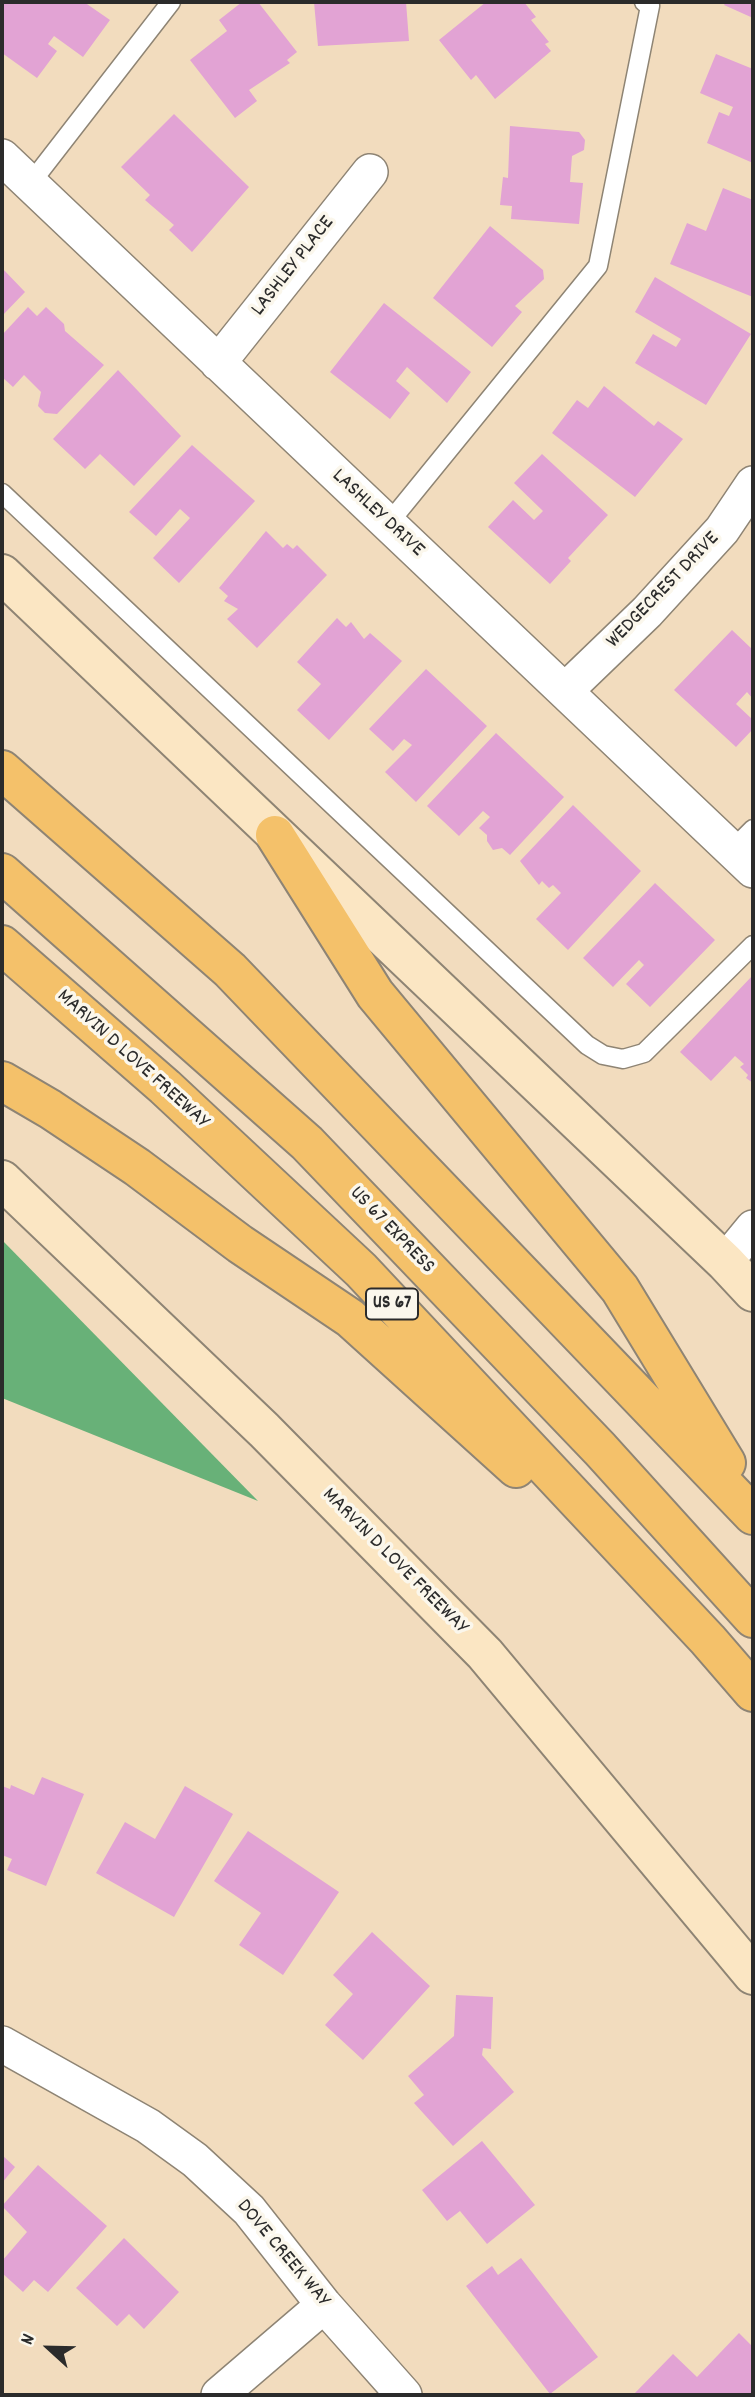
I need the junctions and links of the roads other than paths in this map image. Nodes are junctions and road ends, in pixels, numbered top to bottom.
1 (171, 2) edge
2 (644, 2) edge
3 (2, 157) edge
4 (370, 172) dead end
5 (30, 184) junction
6 (218, 363) junction
7 (753, 484) edge
8 (2, 492) edge
9 (388, 524) junction
10 (2, 574) edge
11 (566, 690) junction
12 (2, 770) edge
13 (275, 835) junction
14 (746, 850) edge
15 (2, 873) edge
16 (2, 945) edge
17 (753, 945) edge
18 (2, 1081) edge
19 (2, 1180) edge
20 (753, 1228) edge
21 (725, 1262) junction
22 (753, 1292) edge
23 (753, 1507) edge
24 (753, 1515) edge
25 (753, 1618) edge
26 (708, 1640) junction
27 (753, 1692) edge
28 (753, 1975) edge
29 (2, 2044) edge
30 (324, 2305) junction
31 (219, 2395) edge
32 (404, 2395) edge

1 - 5 lane
2 - 9 lane
3 - 5 street, LASHLEY DRIVE
4 - 6 street, LASHLEY PLACE
5 - 6 street, LASHLEY DRIVE
6 - 9 street, LASHLEY DRIVE
7 - 11 street, WEDGECREST DRIVE
8 - 17 lane
9 - 11 street, LASHLEY DRIVE
10 - 13 main road
11 - 14 street, LASHLEY DRIVE
12 - 24 highway
13 - 21 main road
13 - 23 highway
15 - 25 highway, US 67 EXPRESS
16 - 26 highway, MARVIN D LOVE FREEWAY / US 67
18 - 26 highway
19 - 28 main road, MARVIN D LOVE FREEWAY
20 - 21 street
21 - 22 main road
26 - 27 highway, MARVIN D LOVE FREEWAY / US 67
29 - 30 street, DOVE CREEK WAY
30 - 31 street
30 - 32 street, DOVE CREEK WAY

